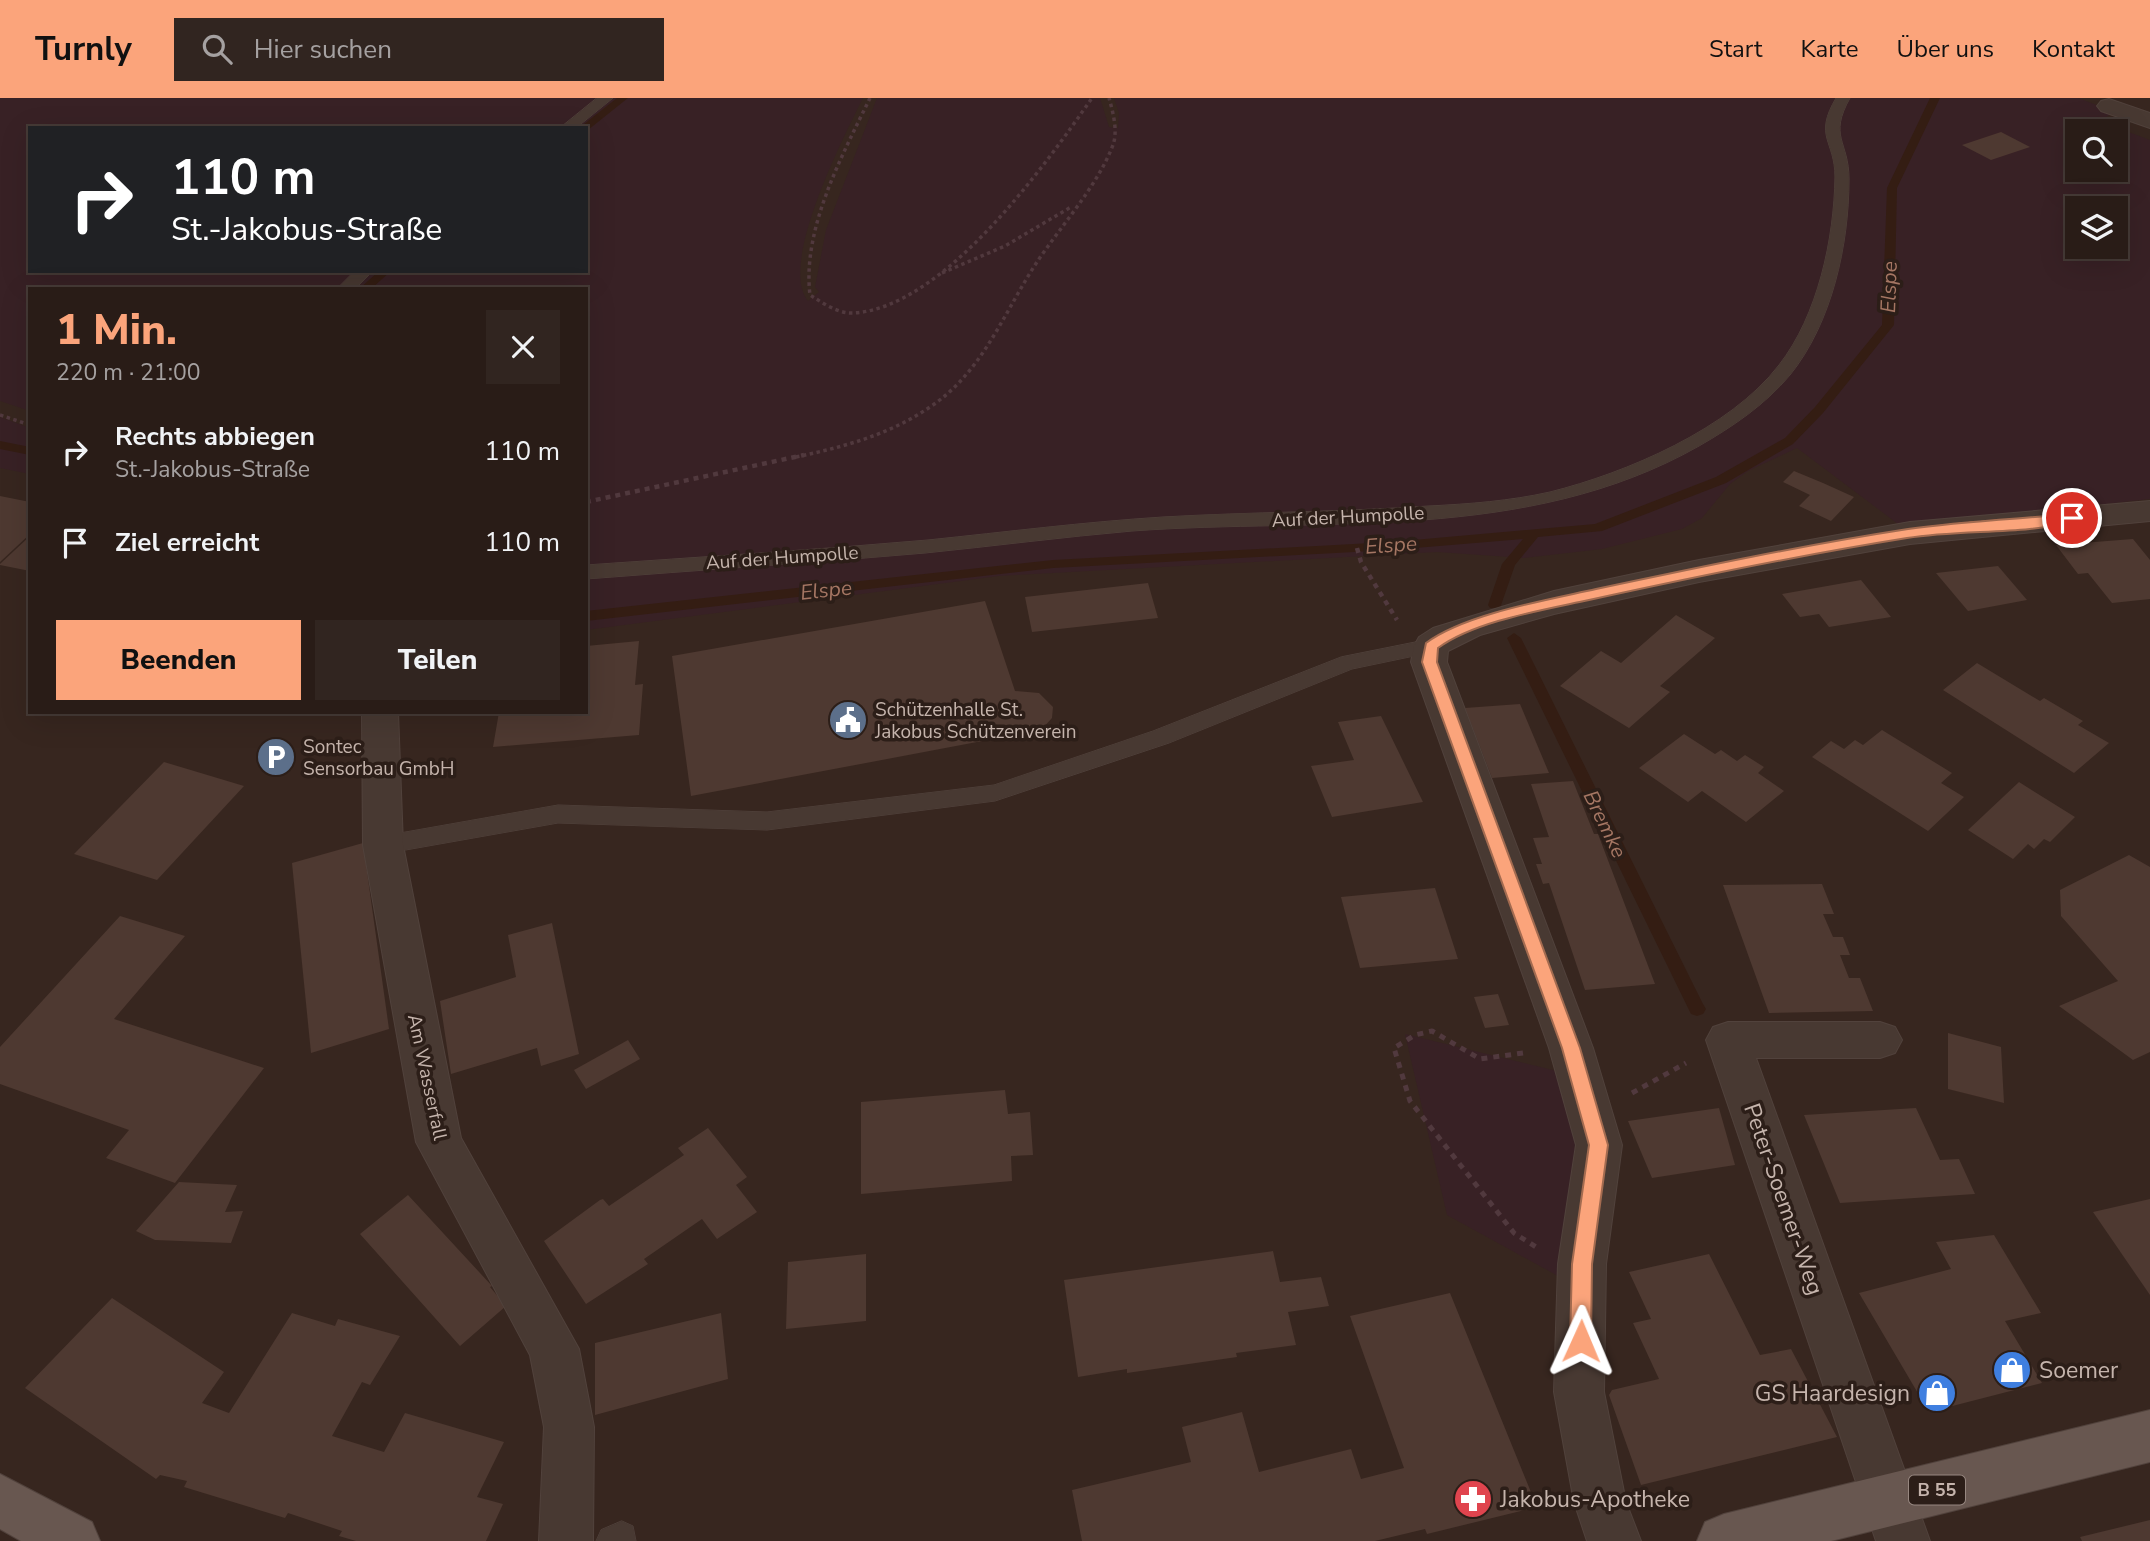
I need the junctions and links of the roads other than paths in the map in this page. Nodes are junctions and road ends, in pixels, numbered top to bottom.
1 (606, 98) edge
2 (1843, 98) edge
3 (2109, 106) dead end
4 (2150, 121) edge
5 (570, 126) edge
6 (363, 273) edge
7 (347, 287) edge
8 (2150, 511) edge
9 (588, 572) edge
10 (1431, 646) junction
11 (380, 714) edge
12 (383, 845) junction
13 (1880, 1040) dead end
14 (2150, 1436) edge
15 (0, 1500) edge
16 (1896, 1521) edge
17 (73, 1541) edge
18 (566, 1541) edge
19 (1614, 1541) edge
20 (1724, 1541) edge

1 - 5 lane
2 - 9 lane, Auf der Humpolle
3 - 4 street
6 - 7 lane
8 - 10 street
10 - 12 lane
10 - 19 street
11 - 12 street, Am Wasserfall
12 - 18 street, Am Wasserfall
13 - 16 street, Peter-Soemer-Weg
14 - 16 main road, B 55
15 - 17 main road
16 - 20 main road, B 55

